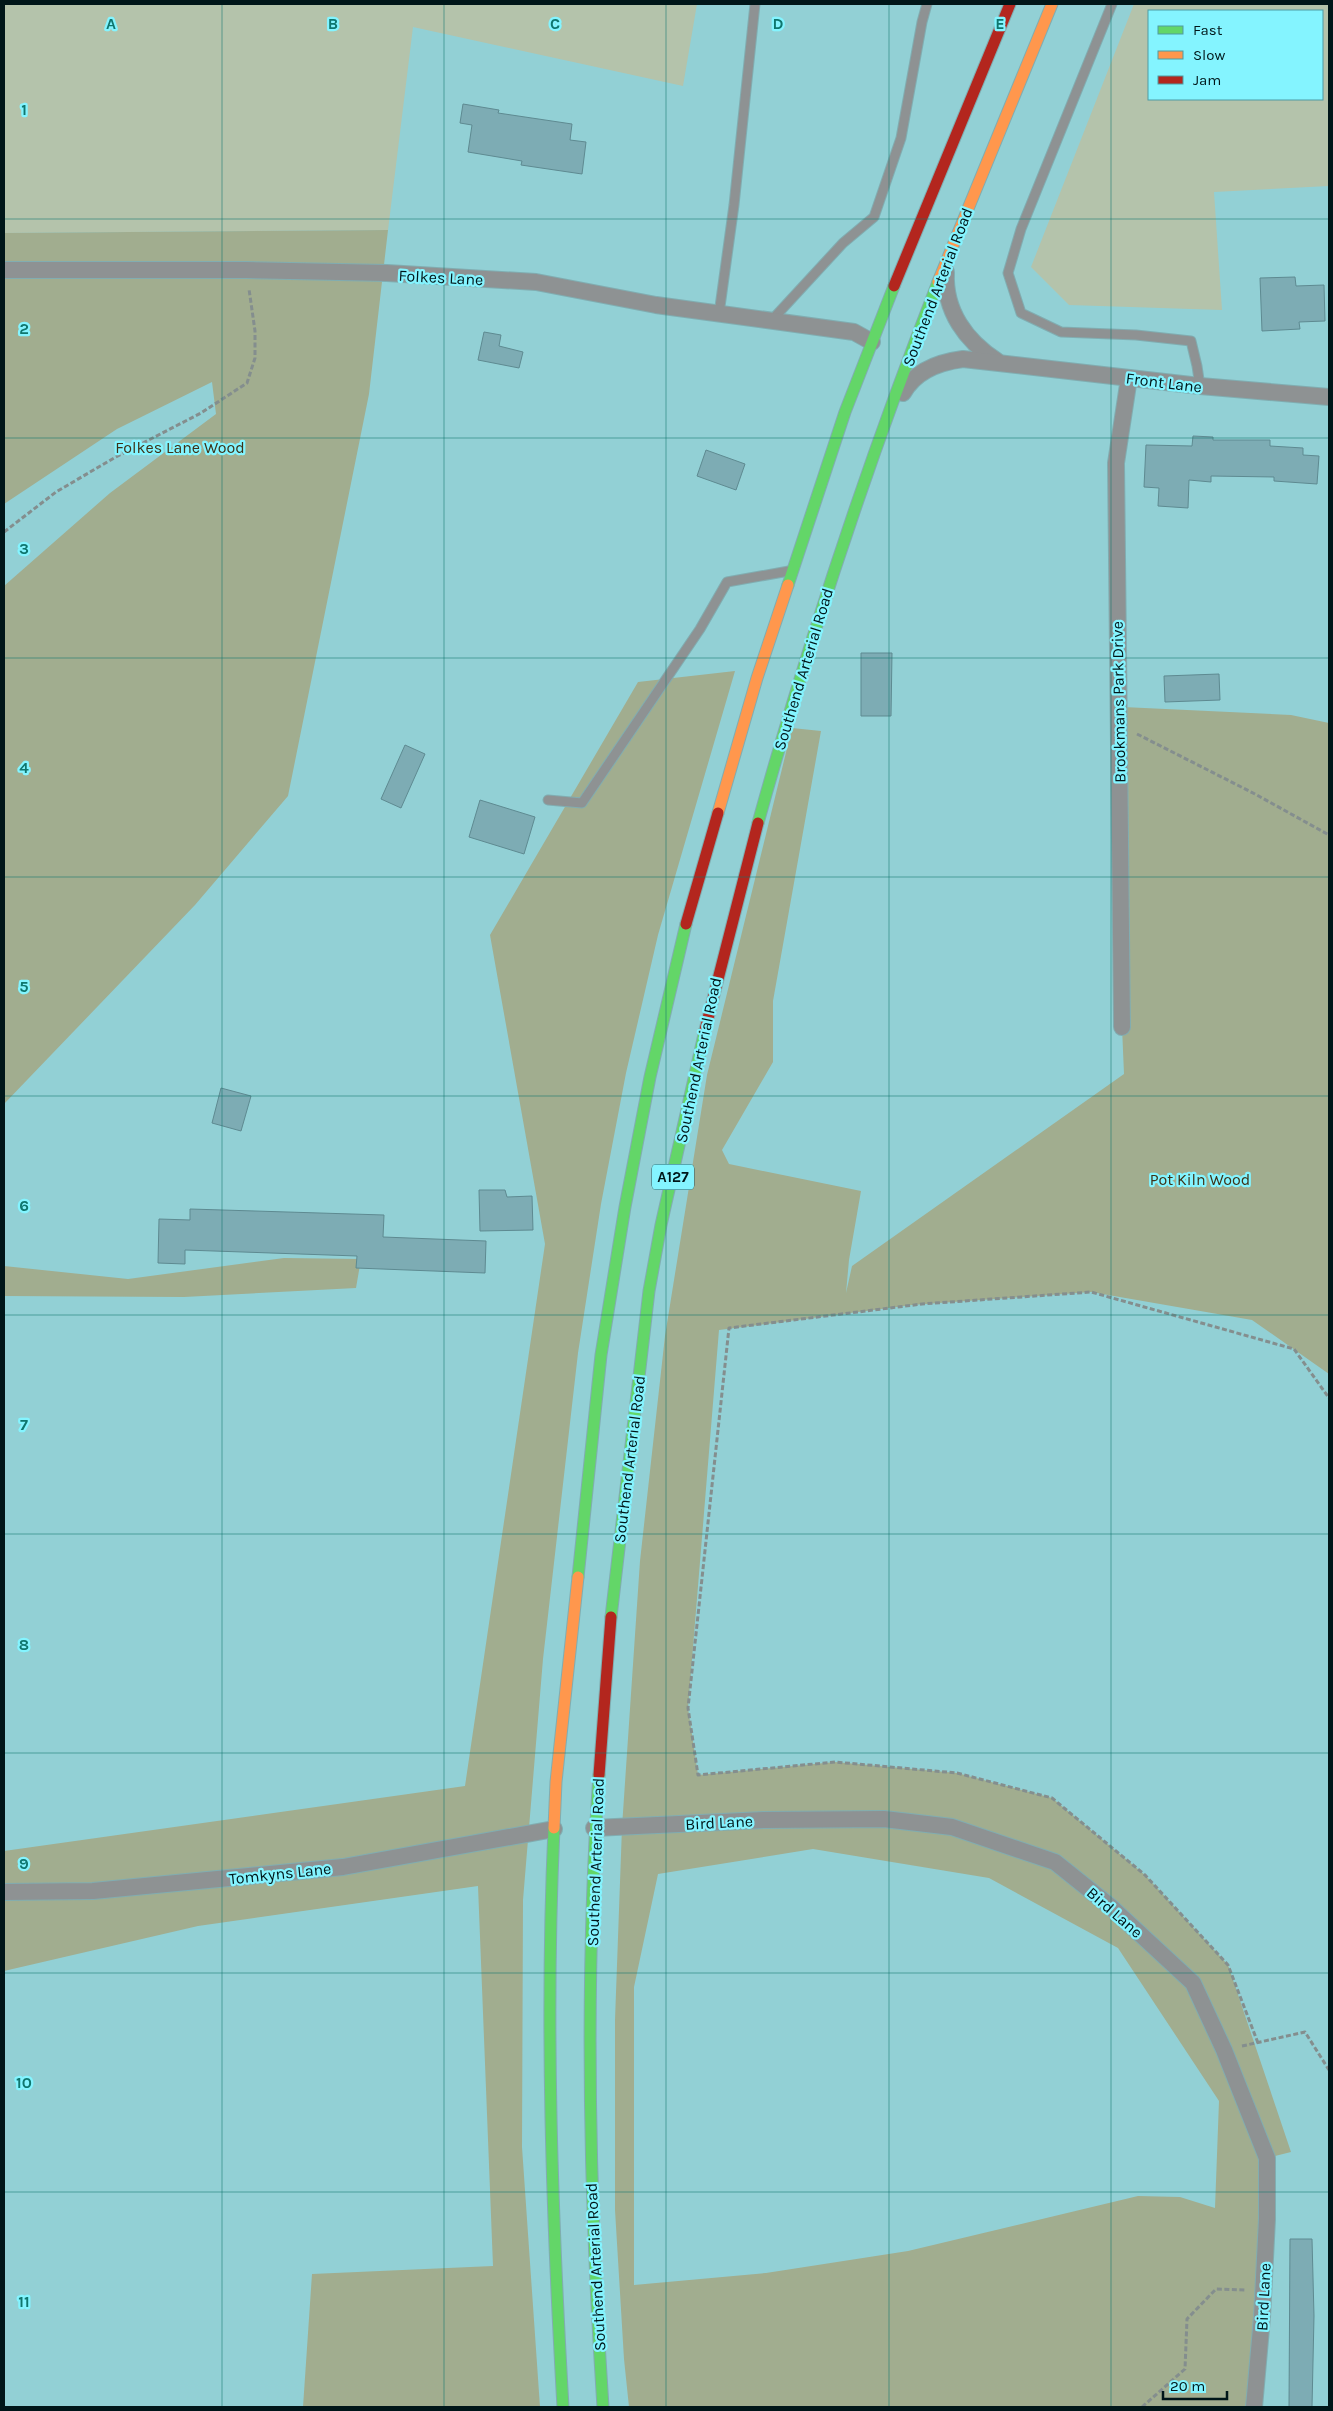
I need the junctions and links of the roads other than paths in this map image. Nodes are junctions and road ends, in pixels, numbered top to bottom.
1 (755, 4) edge
2 (927, 4) edge
3 (1010, 4) edge
4 (1052, 4) edge
5 (1112, 4) edge
6 (946, 261) junction
7 (4, 270) edge
8 (719, 314) junction
9 (771, 322) junction
10 (872, 342) junction
11 (999, 362) junction
12 (1129, 378) junction
13 (1200, 386) junction
14 (1329, 397) edge
15 (883, 426) junction
16 (791, 571) junction
17 (548, 800) dead end
18 (1122, 1027) dead end
19 (594, 1828) junction
20 (554, 1830) junction
21 (4, 1892) edge
22 (563, 2407) edge
23 (603, 2407) edge
24 (1254, 2407) edge

1 - 8 lane
2 - 9 lane
3 - 10 highway, A127
4 - 6 highway, Southend Arterial Road / A127
5 - 13 lane
6 - 11 street, Front Lane
6 - 15 highway, Southend Arterial Road / A127
7 - 8 street, Folkes Lane
8 - 9 street, Folkes Lane
9 - 10 street, Folkes Lane
10 - 16 highway, A127
11 - 12 street, Front Lane
11 - 15 street, Front Lane
12 - 13 street, Front Lane
12 - 18 street, Brookmans Park Drive
13 - 14 street, Front Lane
15 - 19 highway, Southend Arterial Road / A127
16 - 17 lane
16 - 20 highway, A127
19 - 23 highway, Southend Arterial Road / A127
19 - 24 street, Bird Lane
20 - 21 street, Tomkyns Lane
20 - 22 highway, A127

